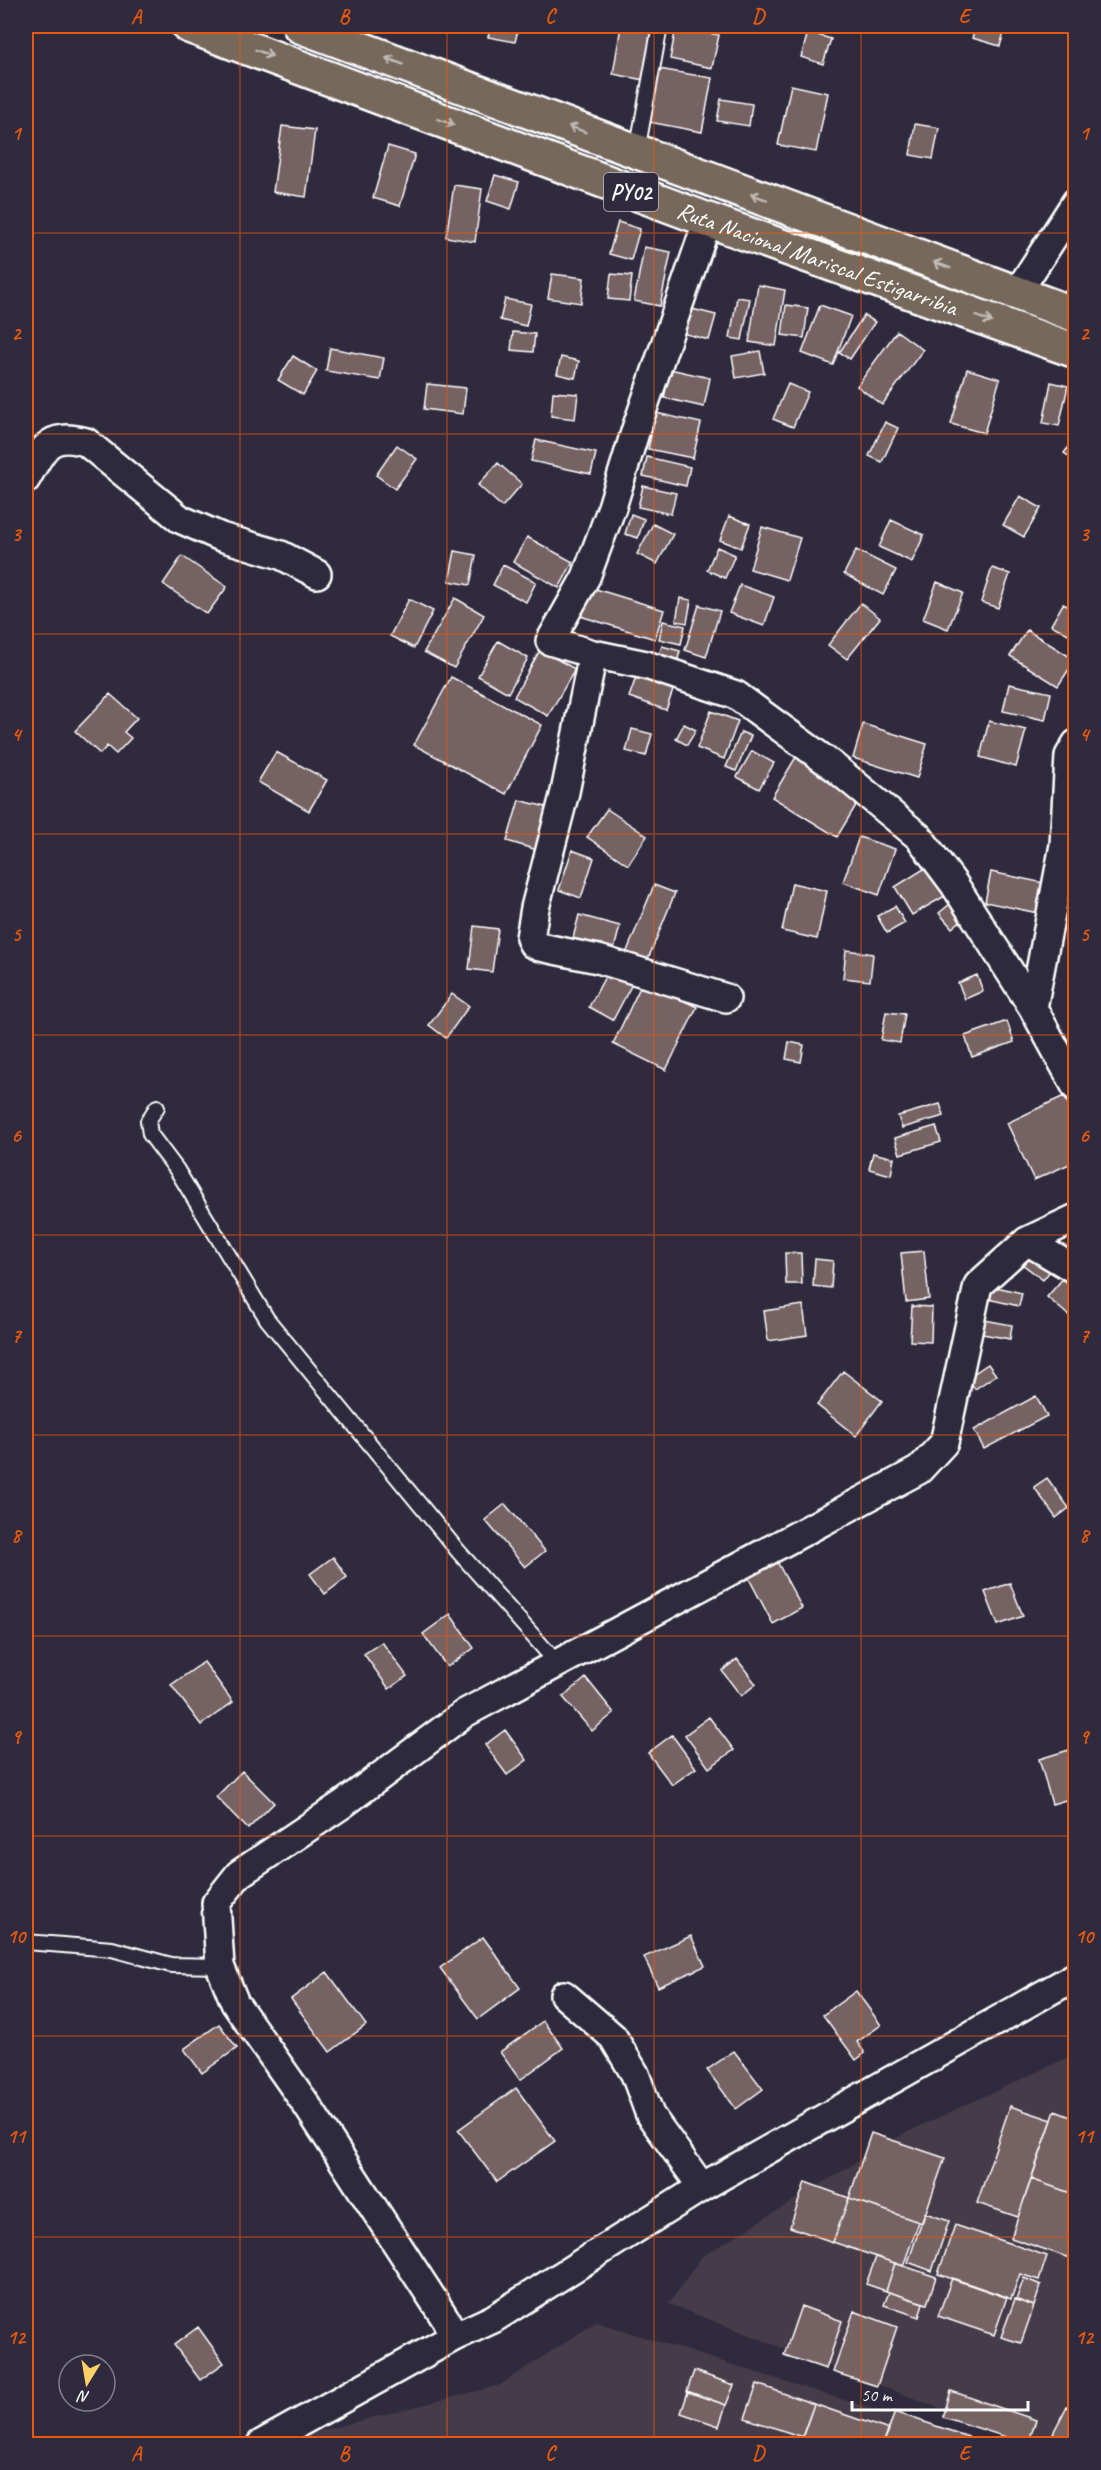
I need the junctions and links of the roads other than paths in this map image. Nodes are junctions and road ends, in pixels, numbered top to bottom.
1 (189, 26) edge
2 (300, 26) edge
3 (660, 26) edge
4 (637, 151) junction
5 (1076, 202) edge
6 (708, 220) junction
7 (1017, 293) junction
8 (1076, 315) edge
9 (1076, 351) edge
10 (26, 479) edge
11 (317, 574) dead end
12 (593, 654) junction
13 (1076, 744) edge
14 (726, 998) dead end
15 (1033, 1008) junction
16 (1076, 1087) edge
17 (157, 1107) dead end
18 (1076, 1218) edge
19 (1027, 1241) junction
20 (1076, 1270) edge
21 (557, 1663) junction
22 (26, 1942) edge
23 (220, 1966) junction
24 (1076, 1976) edge
25 (564, 1995) dead end
26 (702, 2187) junction
27 (454, 2337) junction
28 (261, 2445) edge

1 -> 6 highway, Ruta Nacional Mariscal Estigarribia / PY02
4 -> 2 highway, Ruta Nacional Mariscal Estigarribia / PY02
3 - 4 lane
7 -> 4 highway, Ruta Nacional Mariscal Estigarribia / PY02
5 - 7 street
6 -> 9 highway, Ruta Nacional Mariscal Estigarribia / PY02
6 - 12 street
7 - 8 highway, Ruta Nacional Mariscal Estigarribia / PY02
10 - 11 street
12 - 14 street
12 - 15 street
13 - 15 street
15 - 16 street
17 - 21 lane
18 - 19 street
19 - 20 street
19 - 21 street
21 - 23 street
22 - 23 lane
23 - 27 street
24 - 26 street
25 - 26 street
26 - 27 street
27 - 28 street

